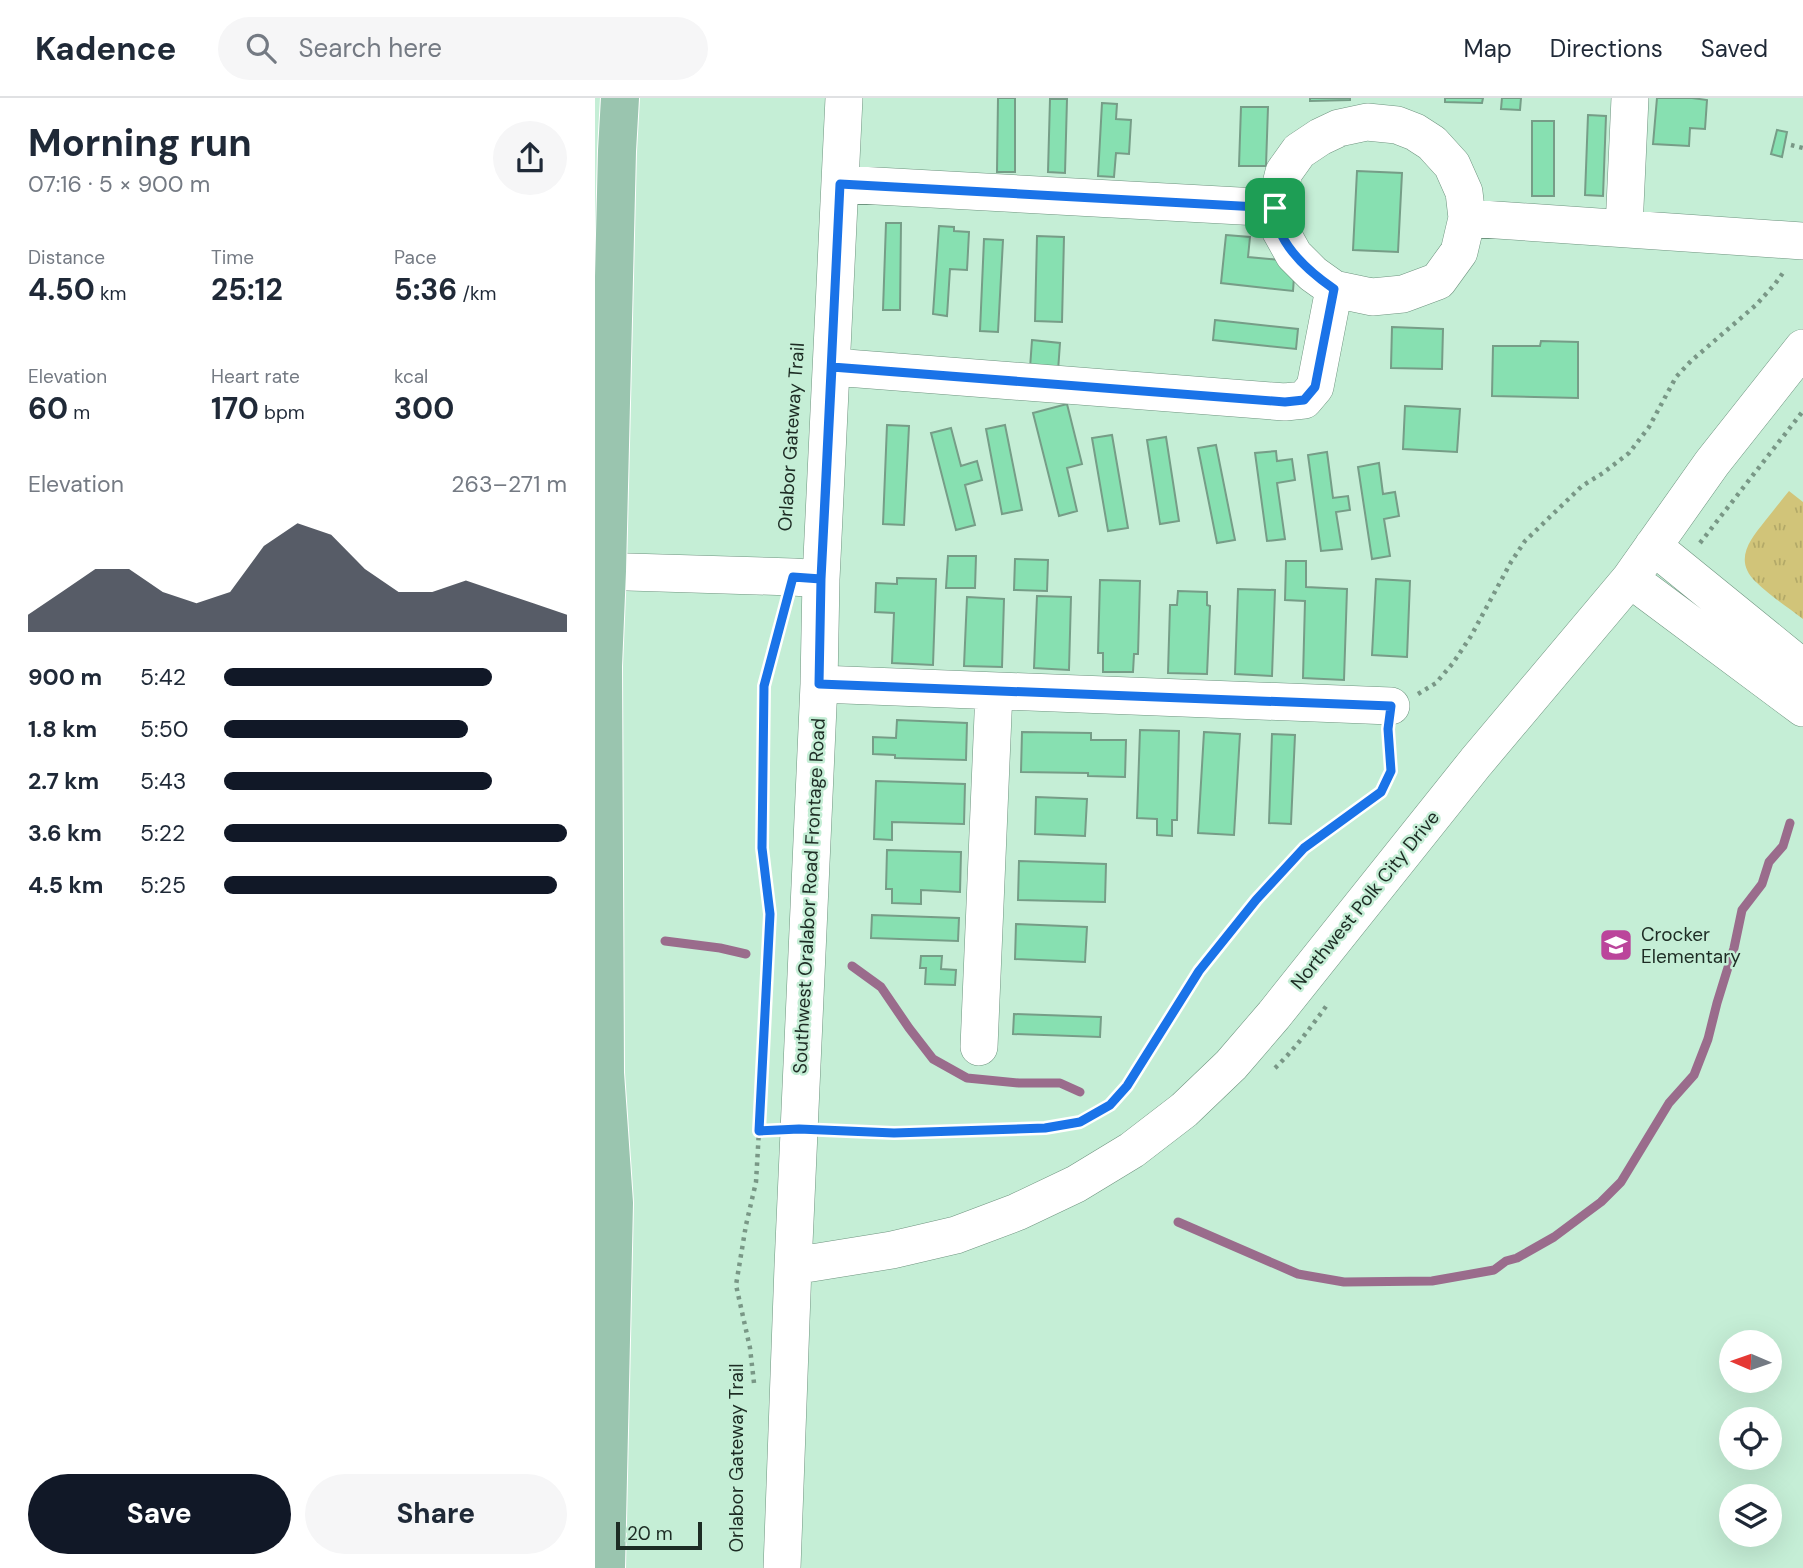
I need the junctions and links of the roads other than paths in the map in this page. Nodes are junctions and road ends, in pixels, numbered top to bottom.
1 (620, 98) edge
2 (844, 98) edge
3 (1630, 98) edge
4 (1377, 110) edge
5 (840, 184) junction
6 (1275, 208) junction
7 (1467, 218) junction
8 (1624, 229) junction
9 (1802, 240) edge
10 (1334, 289) junction
11 (1803, 348) edge
12 (832, 367) junction
13 (1653, 546) junction
14 (601, 571) edge
15 (807, 578) junction
16 (1630, 579) junction
17 (1803, 668) edge
18 (819, 684) junction
19 (994, 691) junction
20 (1391, 706) road end
21 (1803, 708) edge
22 (979, 1047) dead end
23 (793, 1266) junction
24 (605, 1568) edge
25 (782, 1568) edge

1 - 14 main road
2 - 5 street, Southwest Oralabor Road Frontage Road
3 - 8 street
4 - 6 street
4 - 7 street
5 - 6 street
5 - 12 street, Southwest Oralabor Road Frontage Road
6 - 10 street
7 - 8 street
7 - 10 street
8 - 9 street
10 - 12 street
11 - 13 street, Northwest Polk City Drive
12 - 15 street, Southwest Oralabor Road Frontage Road
13 - 16 street, Northwest Polk City Drive
13 - 17 street
14 - 15 street
14 - 24 main road
15 - 18 street, Southwest Oralabor Road Frontage Road
16 - 21 street
16 - 23 street, Northwest Polk City Drive
18 - 19 street
18 - 23 street, Southwest Oralabor Road Frontage Road
19 - 20 street
19 - 22 street
23 - 25 street, Southwest Oralabor Road Frontage Road

